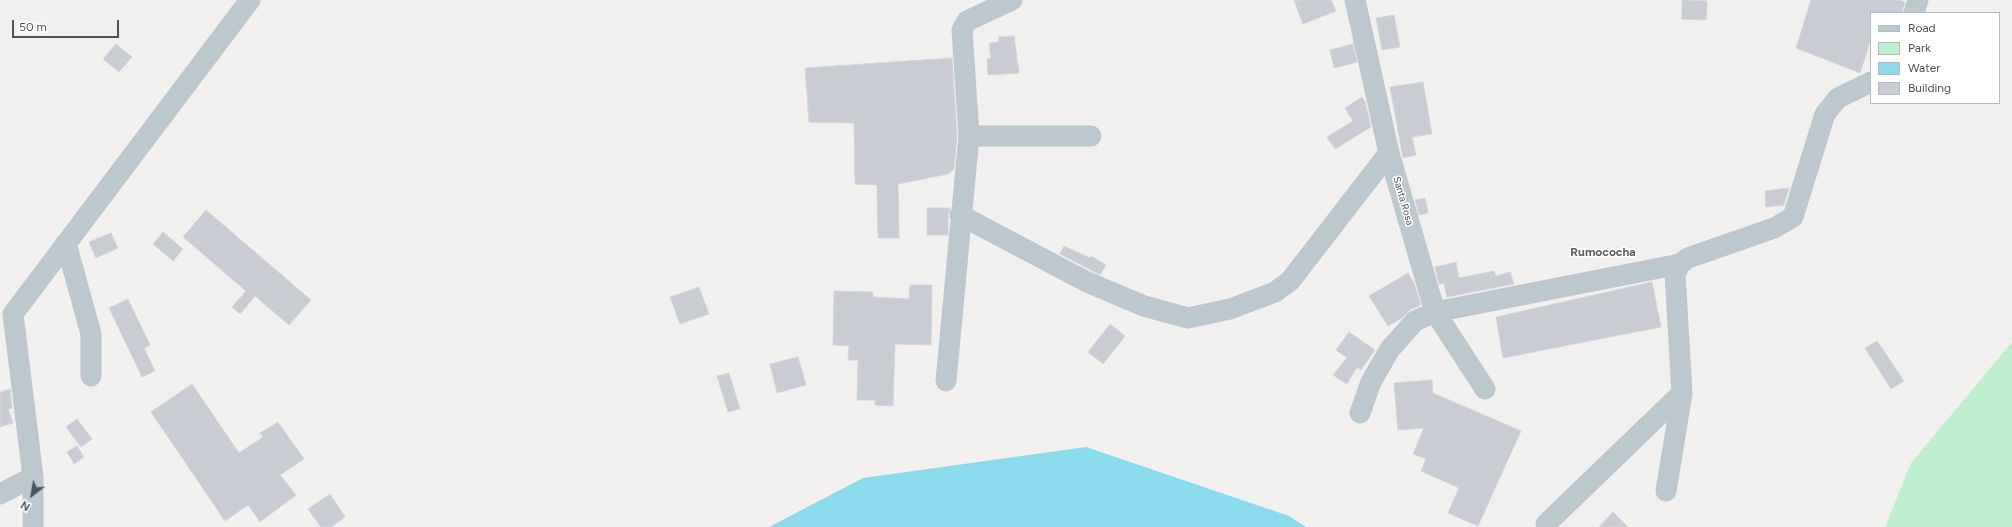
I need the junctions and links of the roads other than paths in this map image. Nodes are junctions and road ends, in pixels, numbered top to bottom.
1 (250, 0) edge
2 (1012, 0) edge
3 (1355, 0) edge
4 (1918, 0) edge
5 (1914, 12) edge
6 (1870, 82) edge
7 (969, 136) junction
8 (1091, 136) dead end
9 (1390, 153) junction
10 (960, 216) junction
11 (66, 242) junction
12 (1680, 264) junction
13 (1435, 312) junction
14 (13, 314) junction
15 (0, 330) edge
16 (91, 376) dead end
17 (946, 381) dead end
18 (1485, 389) dead end
19 (1682, 394) junction
20 (1360, 413) dead end
21 (33, 477) junction
22 (1666, 491) dead end
23 (0, 494) edge
24 (1546, 524) dead end
25 (33, 527) edge

1 - 11 street
2 - 7 street
3 - 9 street, Santa Rosa
4 - 5 street
6 - 12 street
7 - 8 street
7 - 10 street
9 - 10 street
9 - 13 street, Santa Rosa
10 - 17 street
11 - 14 street
11 - 16 street
12 - 13 street
12 - 19 street
13 - 18 street, Santa Rosa
13 - 20 street
14 - 15 street
14 - 21 street
19 - 22 street
19 - 24 street
21 - 23 street
21 - 25 street

